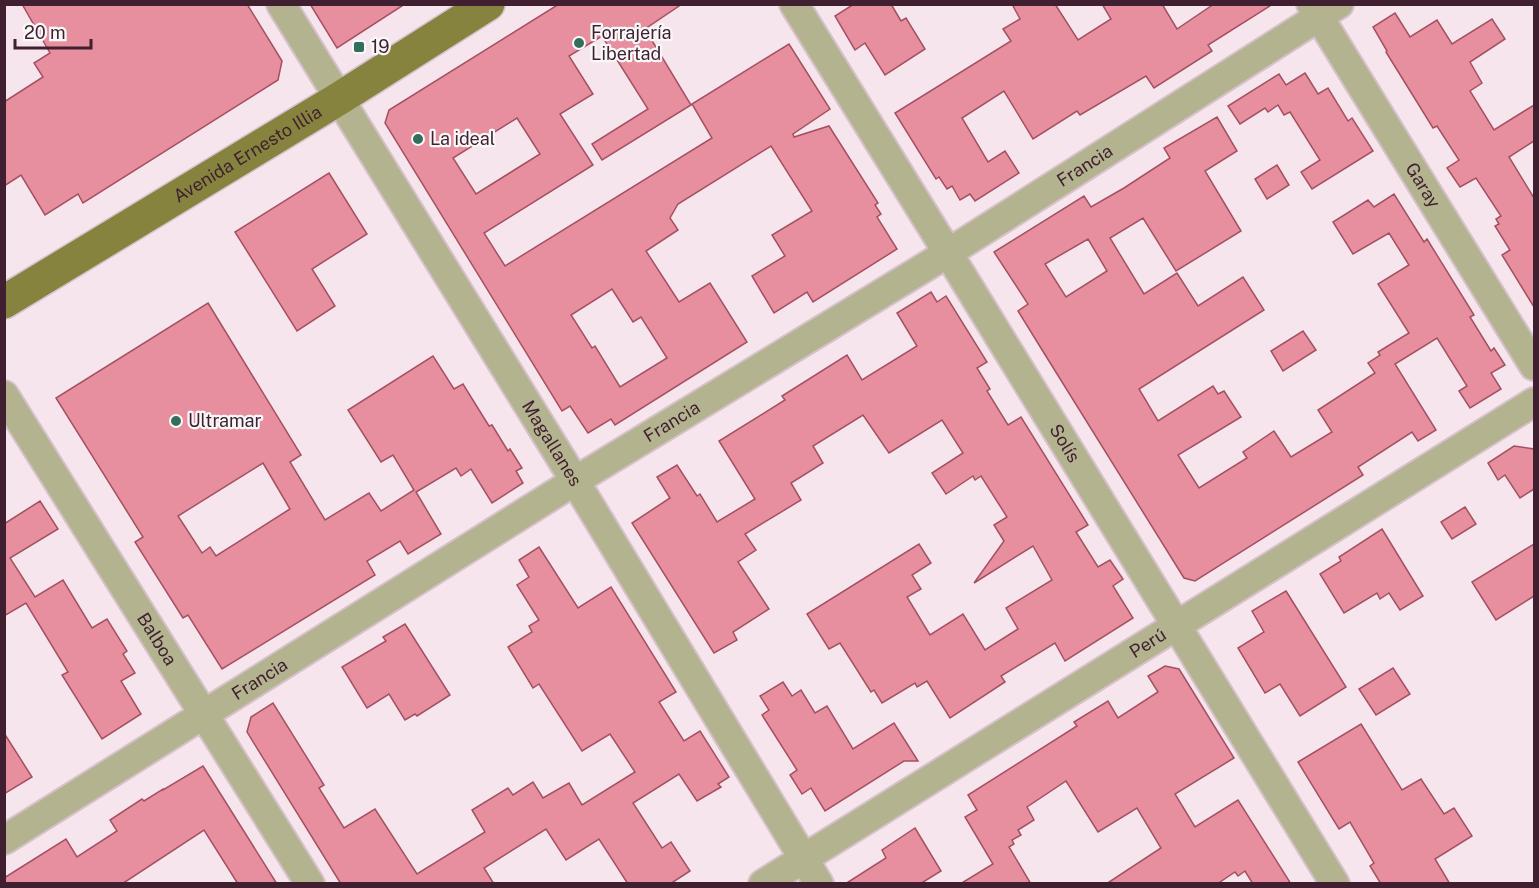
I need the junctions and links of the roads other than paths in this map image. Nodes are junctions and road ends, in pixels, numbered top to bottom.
1 (281, 4) edge
2 (488, 4) edge
3 (794, 4) edge
4 (1323, 9) edge
5 (340, 98) junction
6 (948, 253) junction
7 (4, 302) edge
8 (1534, 366) edge
9 (4, 395) edge
10 (1534, 402) edge
11 (575, 482) junction
12 (1178, 626) junction
13 (205, 714) junction
14 (4, 840) edge
15 (803, 858) junction
16 (310, 884) edge
17 (763, 884) edge
18 (819, 884) edge
19 (1335, 884) edge

1 - 5 street, Magallanes
2 - 5 main road, Avenida Ernesto Illia
3 - 6 street, Solís
4 - 6 street, Francia
4 - 8 street, Garay
5 - 7 main road, Avenida Ernesto Illia
5 - 11 street, Magallanes
6 - 11 street, Francia
6 - 12 street, Solís
9 - 13 street, Balboa
10 - 12 street, Perú
11 - 13 street, Francia
11 - 15 street, Magallanes
12 - 15 street, Perú
12 - 19 street, Solís
13 - 14 street, Francia
13 - 16 street, Balboa
15 - 17 street, Perú
15 - 18 street, Magallanes

